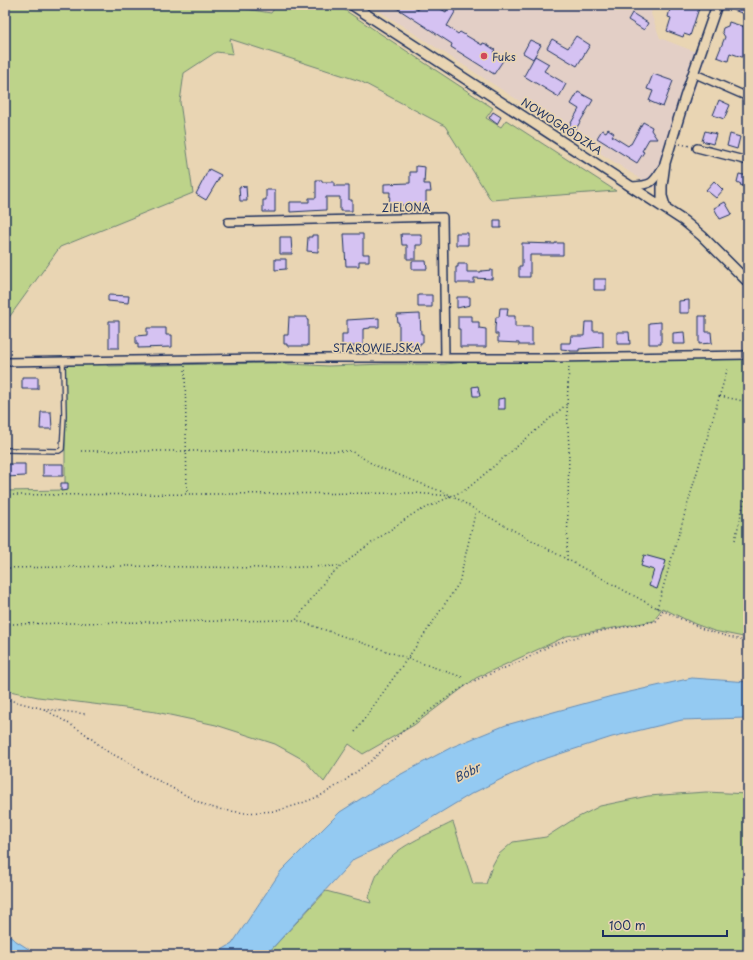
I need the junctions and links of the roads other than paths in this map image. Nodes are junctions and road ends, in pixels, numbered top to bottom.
1 (352, 5) edge
2 (717, 5) edge
3 (693, 73) junction
4 (748, 97) edge
5 (697, 148) road end
6 (748, 161) edge
7 (665, 163) junction
8 (632, 186) junction
9 (666, 209) junction
10 (228, 222) dead end
11 (748, 282) edge
12 (748, 355) edge
13 (445, 358) junction
14 (63, 361) junction
15 (5, 362) edge
16 (5, 450) edge

1 - 8 main road, NOWOGRÓDZKA
2 - 3 main road
3 - 4 street
3 - 7 main road
5 - 6 street
7 - 8 street
7 - 9 main road
8 - 9 main road, NOWOGRÓDZKA
9 - 11 main road, NOWOGRÓDZKA
10 - 13 street, ZIELONA
12 - 13 street, STAROWIEJSKA
13 - 14 street, STAROWIEJSKA
14 - 15 street, STAROWIEJSKA
14 - 16 lane

